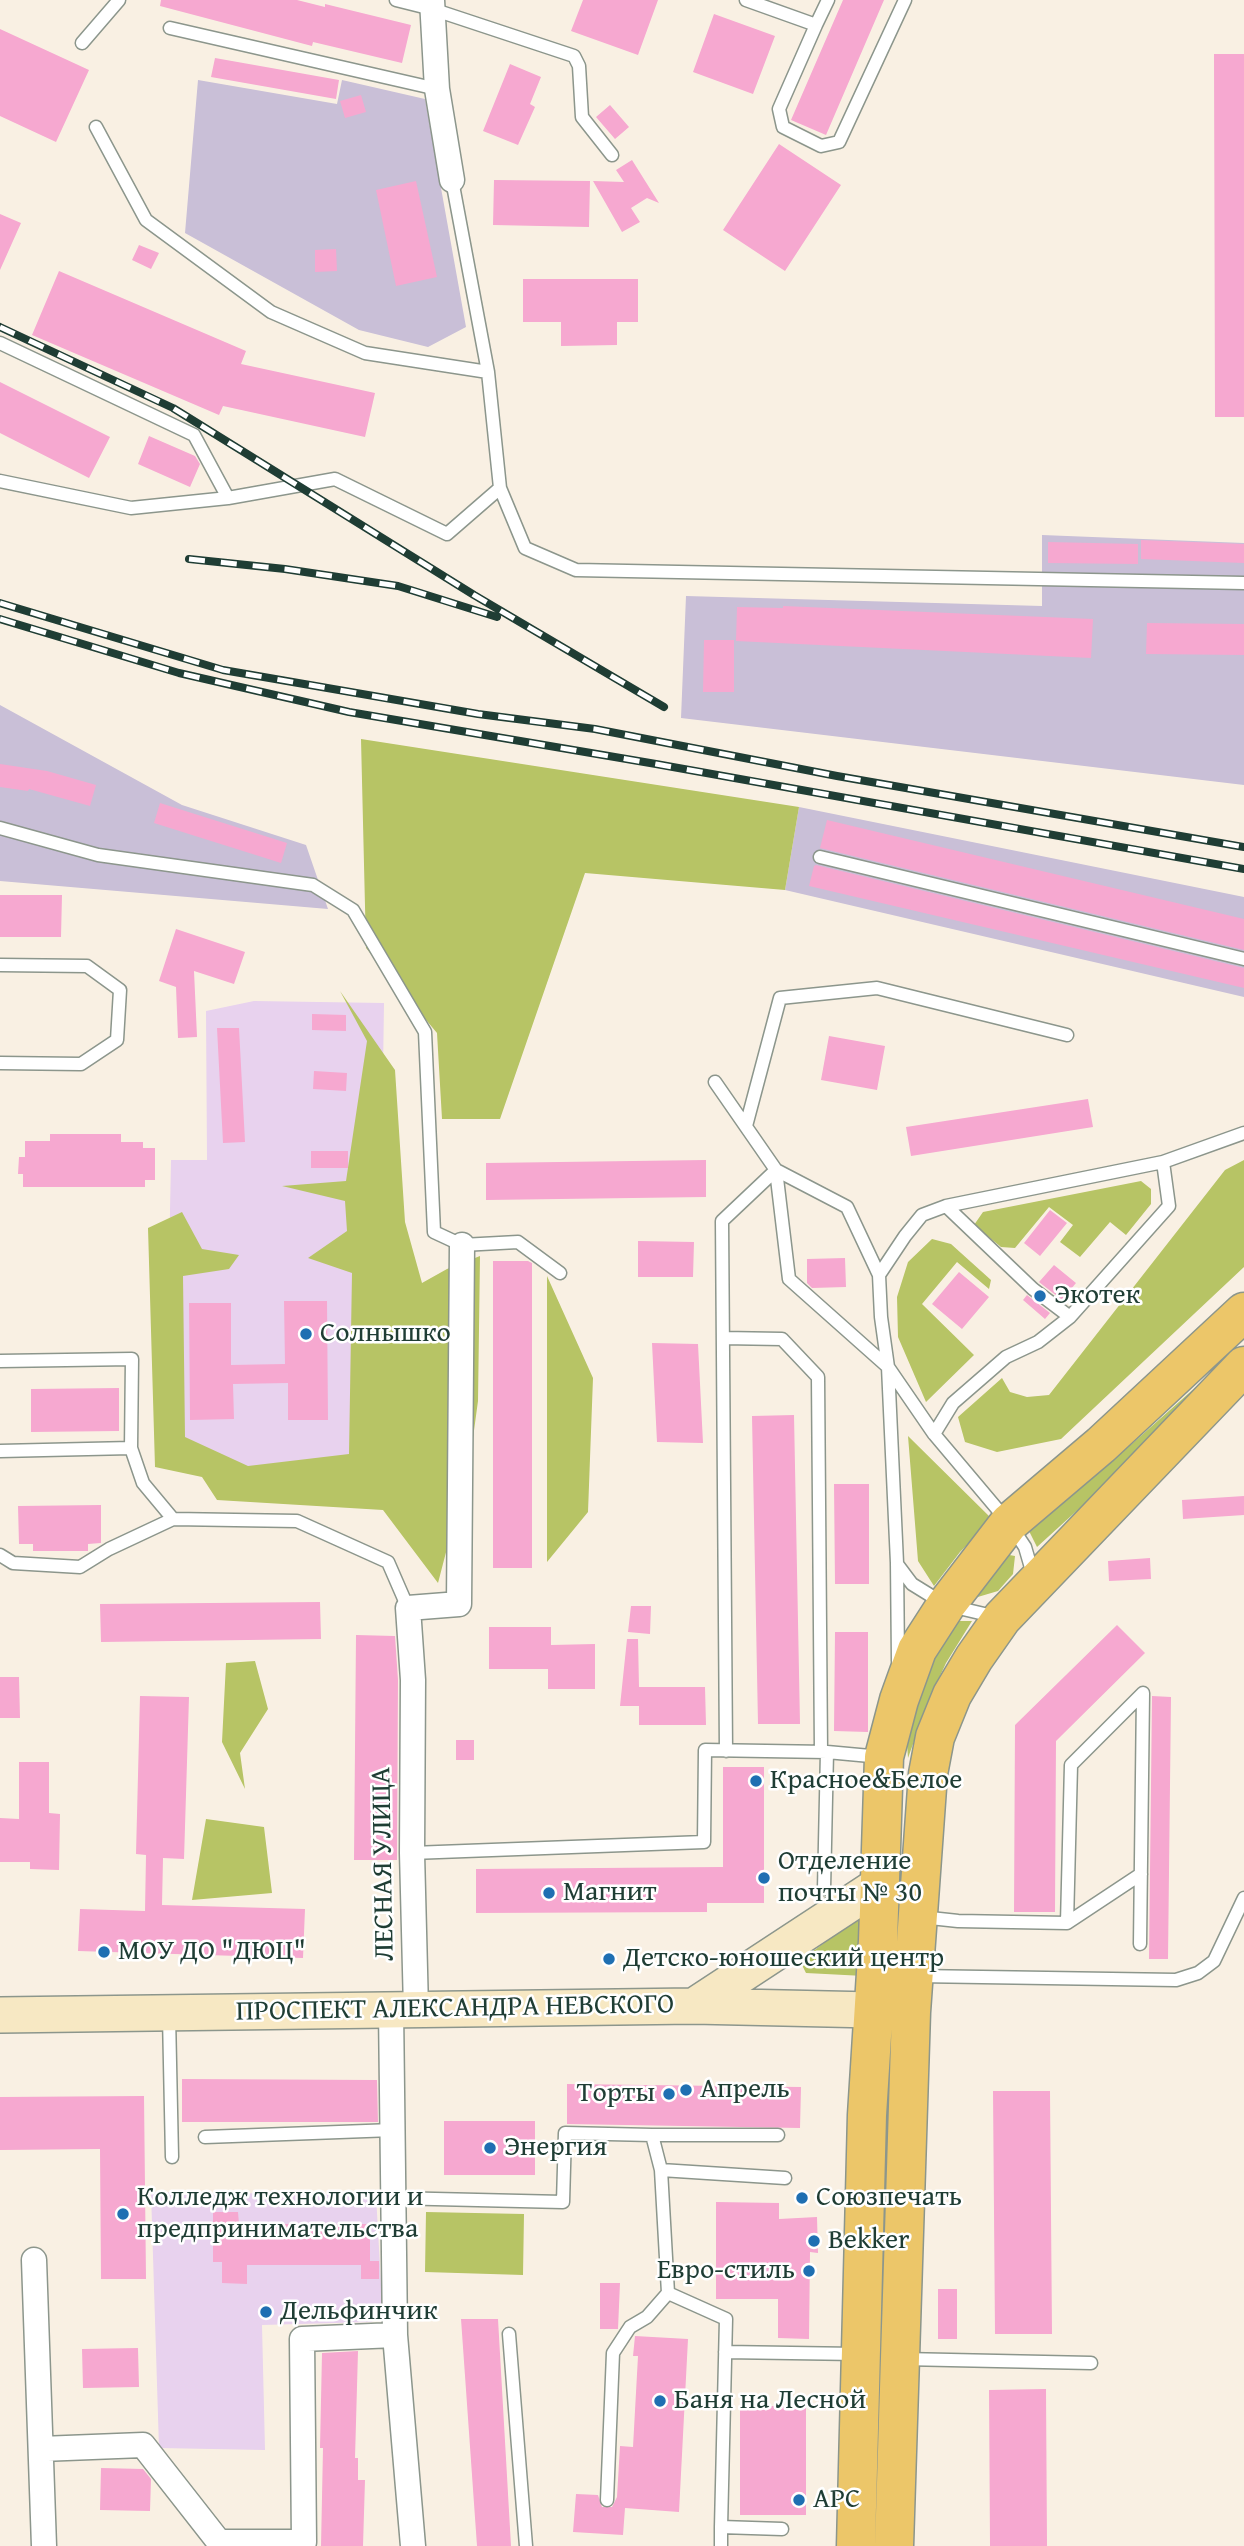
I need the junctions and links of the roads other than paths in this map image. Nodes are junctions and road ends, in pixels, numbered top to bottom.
1 (120, 0) edge
2 (396, 0) edge
3 (746, 0) edge
4 (828, 0) edge
5 (905, 0) edge
6 (432, 5) edge
7 (816, 25) junction
8 (170, 28) dead end
9 (82, 43) dead end
10 (438, 89) junction
11 (96, 127) dead end
12 (612, 155) dead end
13 (452, 180) joint
14 (0, 343) edge
15 (488, 372) junction
16 (0, 481) edge
17 (500, 488) junction
18 (228, 498) junction
19 (1244, 583) edge
20 (0, 828) edge
21 (820, 857) dead end
22 (1244, 959) edge
23 (0, 965) edge
24 (1068, 1035) dead end
25 (0, 1063) edge
26 (715, 1082) dead end
27 (746, 1126) junction
28 (1244, 1133) edge
29 (1163, 1162) junction
30 (776, 1170) junction
31 (946, 1206) junction
32 (462, 1245) junction
33 (560, 1273) dead end
34 (879, 1275) junction
35 (1244, 1312) edge
36 (1070, 1317) junction
37 (723, 1338) junction
38 (0, 1361) edge
39 (1244, 1366) edge
40 (888, 1367) junction
41 (934, 1434) junction
42 (131, 1448) junction
43 (0, 1451) edge
44 (173, 1519) junction
45 (1009, 1523) junction
46 (0, 1555) edge
47 (897, 1563) junction
48 (1035, 1582) junction
49 (946, 1605) junction
50 (408, 1608) junction
51 (1002, 1618) junction
52 (899, 1700) junction
53 (726, 1751) junction
54 (824, 1752) junction
55 (884, 1757) junction
56 (412, 1853) junction
57 (1141, 1874) junction
58 (880, 1884) junction
59 (824, 1889) dead end
60 (1244, 1898) edge
61 (917, 1917) junction
62 (1067, 1923) junction
63 (1140, 1944) dead end
64 (899, 1999) junction
65 (694, 2006) junction
66 (404, 2009) junction
67 (169, 2012) junction
68 (0, 2015) edge
69 (393, 2130) junction
70 (652, 2135) junction
71 (778, 2135) dead end
72 (205, 2137) dead end
73 (172, 2157) dead end
74 (661, 2169) junction
75 (785, 2178) dead end
76 (392, 2198) junction
77 (34, 2260) dead end
78 (668, 2293) junction
79 (509, 2334) dead end
80 (395, 2335) junction
81 (725, 2352) junction
82 (861, 2354) junction
83 (900, 2359) junction
84 (1091, 2364) dead end
85 (41, 2449) junction
86 (607, 2500) dead end
87 (721, 2527) junction
88 (782, 2529) dead end
89 (219, 2544) edge
90 (44, 2546) edge
91 (413, 2546) edge
92 (526, 2546) edge
93 (721, 2546) edge
94 (856, 2546) edge
95 (894, 2546) edge

1 - 9 lane
2 - 6 lane
3 - 7 lane
4 - 7 lane
5 - 7 lane
6 - 10 street
6 - 12 lane
8 - 10 lane
10 - 13 street
11 - 15 lane
13 - 15 lane
14 - 18 lane
15 - 17 lane
16 - 18 lane
17 - 18 lane
17 - 19 lane
20 - 32 lane
21 - 22 lane
23 - 25 lane
24 - 27 lane
26 - 27 lane
27 - 30 lane
28 - 29 lane
29 - 31 lane
29 - 36 lane
30 - 34 lane
30 - 37 lane
30 - 40 lane
31 - 34 lane
31 - 36 lane
32 - 33 lane
32 - 50 street
34 - 40 lane
35 - 45 main road
36 - 41 lane
37 - 53 lane
37 - 54 lane
38 - 42 lane
39 - 48 main road
40 - 41 lane
40 - 47 lane
41 - 45 lane
42 - 43 lane
42 - 44 lane
44 - 46 lane
44 - 50 lane
45 - 48 lane
45 - 49 main road
47 - 49 lane
47 - 52 lane
48 - 51 main road
49 - 51 lane
49 - 52 main road
50 - 56 street, ЛЕСНАЯ УЛИЦА
51 - 61 main road
52 - 55 main road
53 - 54 lane
53 - 56 lane
54 - 55 lane
54 - 59 lane
55 - 58 main road
56 - 66 street, ЛЕСНАЯ УЛИЦА
57 - 62 lane
57 - 62 lane
57 - 63 lane
58 - 64 main road
58 - 65 main road
60 - 64 lane
61 - 62 lane
61 - 64 main road
64 - 65 main road, ПРОСПЕКТ АЛЕКСАНДРА НЕВСКОГО
64 - 82 main road
64 - 83 main road
65 - 66 main road, ПРОСПЕКТ АЛЕКСАНДРА НЕВСКОГО
66 - 67 main road, ПРОСПЕКТ АЛЕКСАНДРА НЕВСКОГО
66 - 69 street, ЛЕСНАЯ УЛИЦА
67 - 68 main road, ПРОСПЕКТ АЛЕКСАНДРА НЕВСКОГО
67 - 73 lane
69 - 72 lane
69 - 76 street, ЛЕСНАЯ УЛИЦА
70 - 71 lane
70 - 74 lane
70 - 76 lane
74 - 75 lane
74 - 78 lane
76 - 80 street, ЛЕСНАЯ УЛИЦА
77 - 85 street
78 - 81 lane
78 - 86 lane
79 - 92 lane
80 - 89 street
80 - 91 street, ЛЕСНАЯ УЛИЦА
81 - 82 lane
81 - 87 lane
82 - 94 main road
83 - 84 lane
83 - 95 main road
85 - 89 street
85 - 90 street
87 - 88 lane
87 - 93 lane

